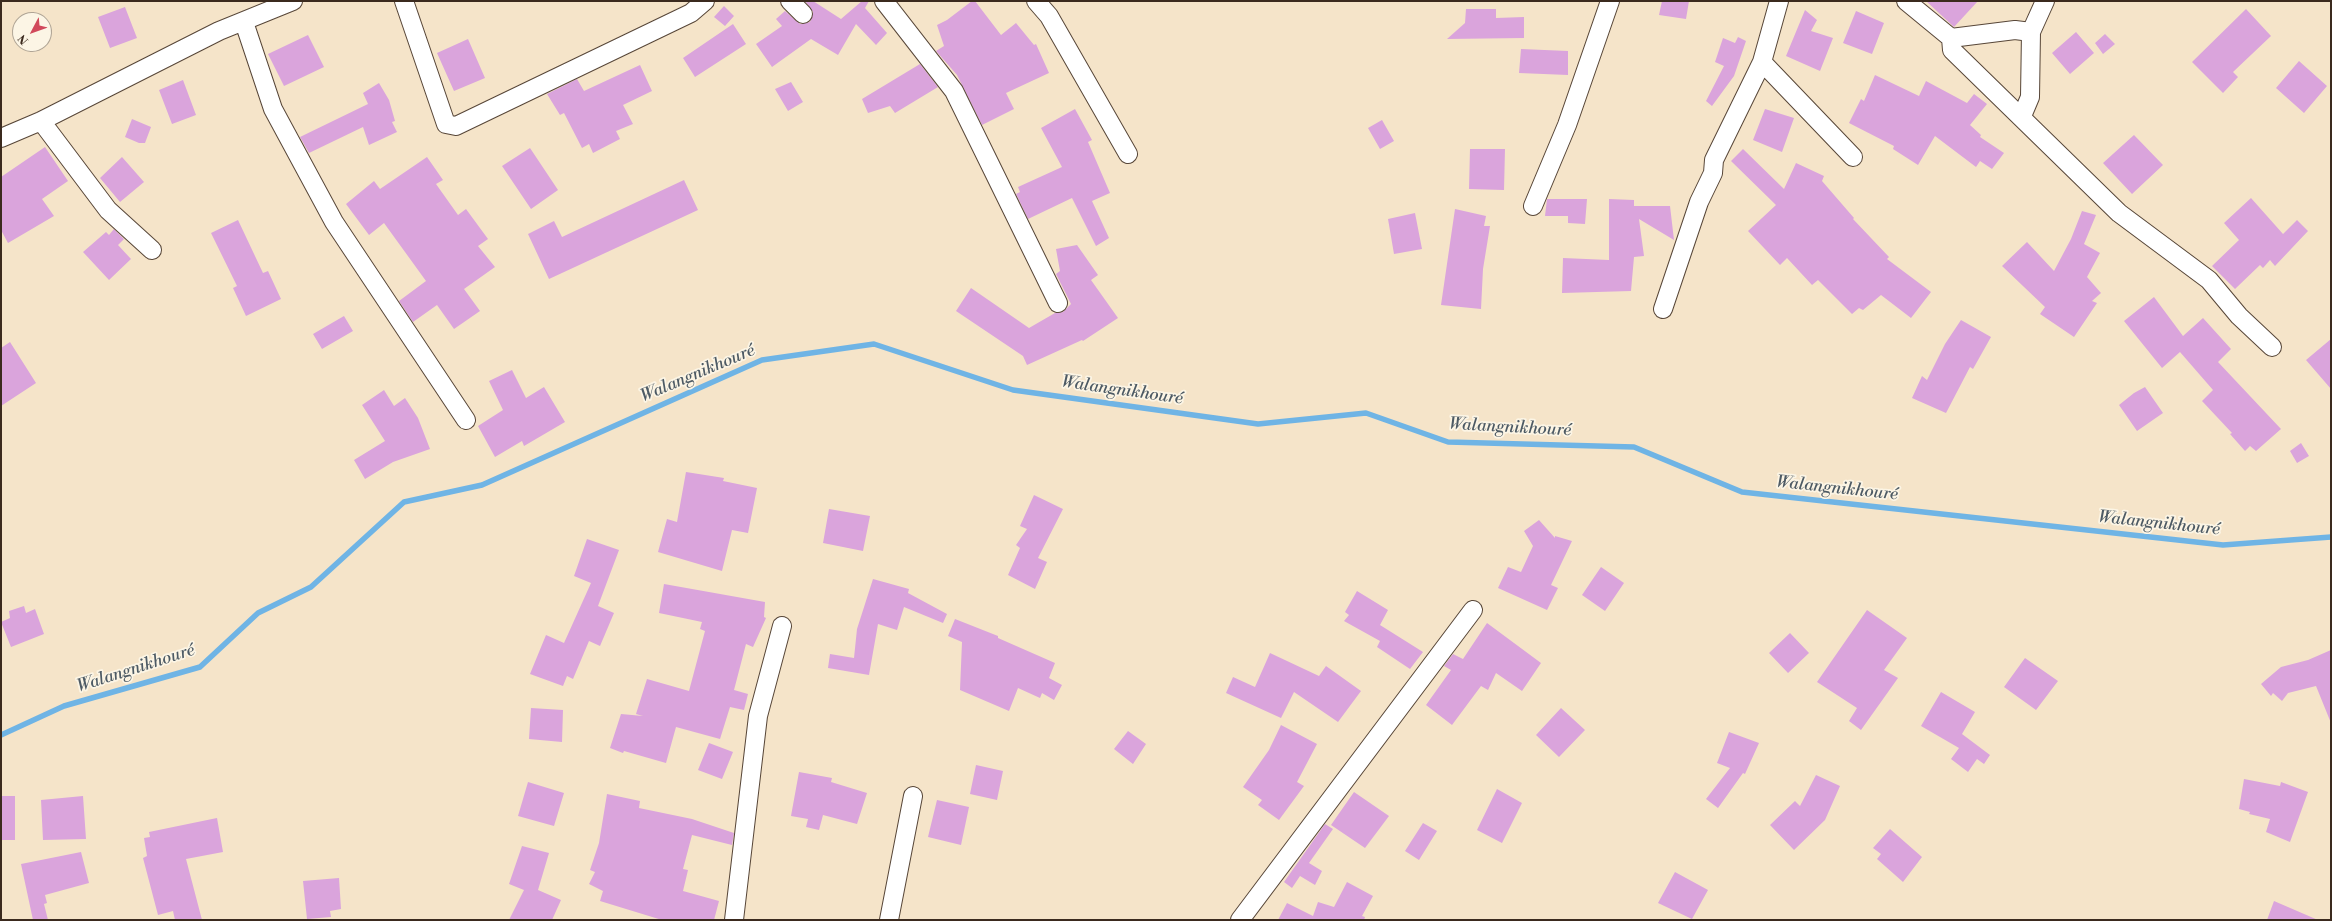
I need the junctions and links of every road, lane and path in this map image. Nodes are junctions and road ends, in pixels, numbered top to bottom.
1 (293, 1) edge
2 (404, 1) edge
3 (705, 1) edge
4 (790, 1) edge
5 (884, 1) edge
6 (1036, 1) edge
7 (1610, 1) edge
8 (1779, 1) edge
9 (1906, 1) edge
10 (2045, 1) edge
11 (803, 14) dead end
12 (244, 22) junction
13 (2031, 32) junction
14 (1951, 38) junction
15 (1762, 62) junction
16 (2022, 116) junction
17 (41, 121) junction
18 (1, 138) edge
19 (1128, 154) dead end
20 (1853, 157) dead end
21 (1533, 206) dead end
22 (152, 250) dead end
23 (1058, 303) dead end
24 (1663, 309) dead end
25 (2272, 347) dead end
26 (466, 420) dead end
27 (1474, 610) dead end
28 (782, 626) dead end
29 (914, 796) dead end
30 (734, 920) edge
31 (889, 920) edge
32 (1240, 920) edge

1 - 12 street
2 - 3 street
4 - 11 street
5 - 23 street
6 - 19 street
7 - 21 street
8 - 15 street
9 - 14 street
10 - 13 street
12 - 17 street
12 - 26 street
13 - 14 street
13 - 16 street
14 - 16 street
15 - 20 street
15 - 24 street
16 - 25 street
17 - 18 street
17 - 22 street
27 - 32 street
28 - 30 street
29 - 31 street

